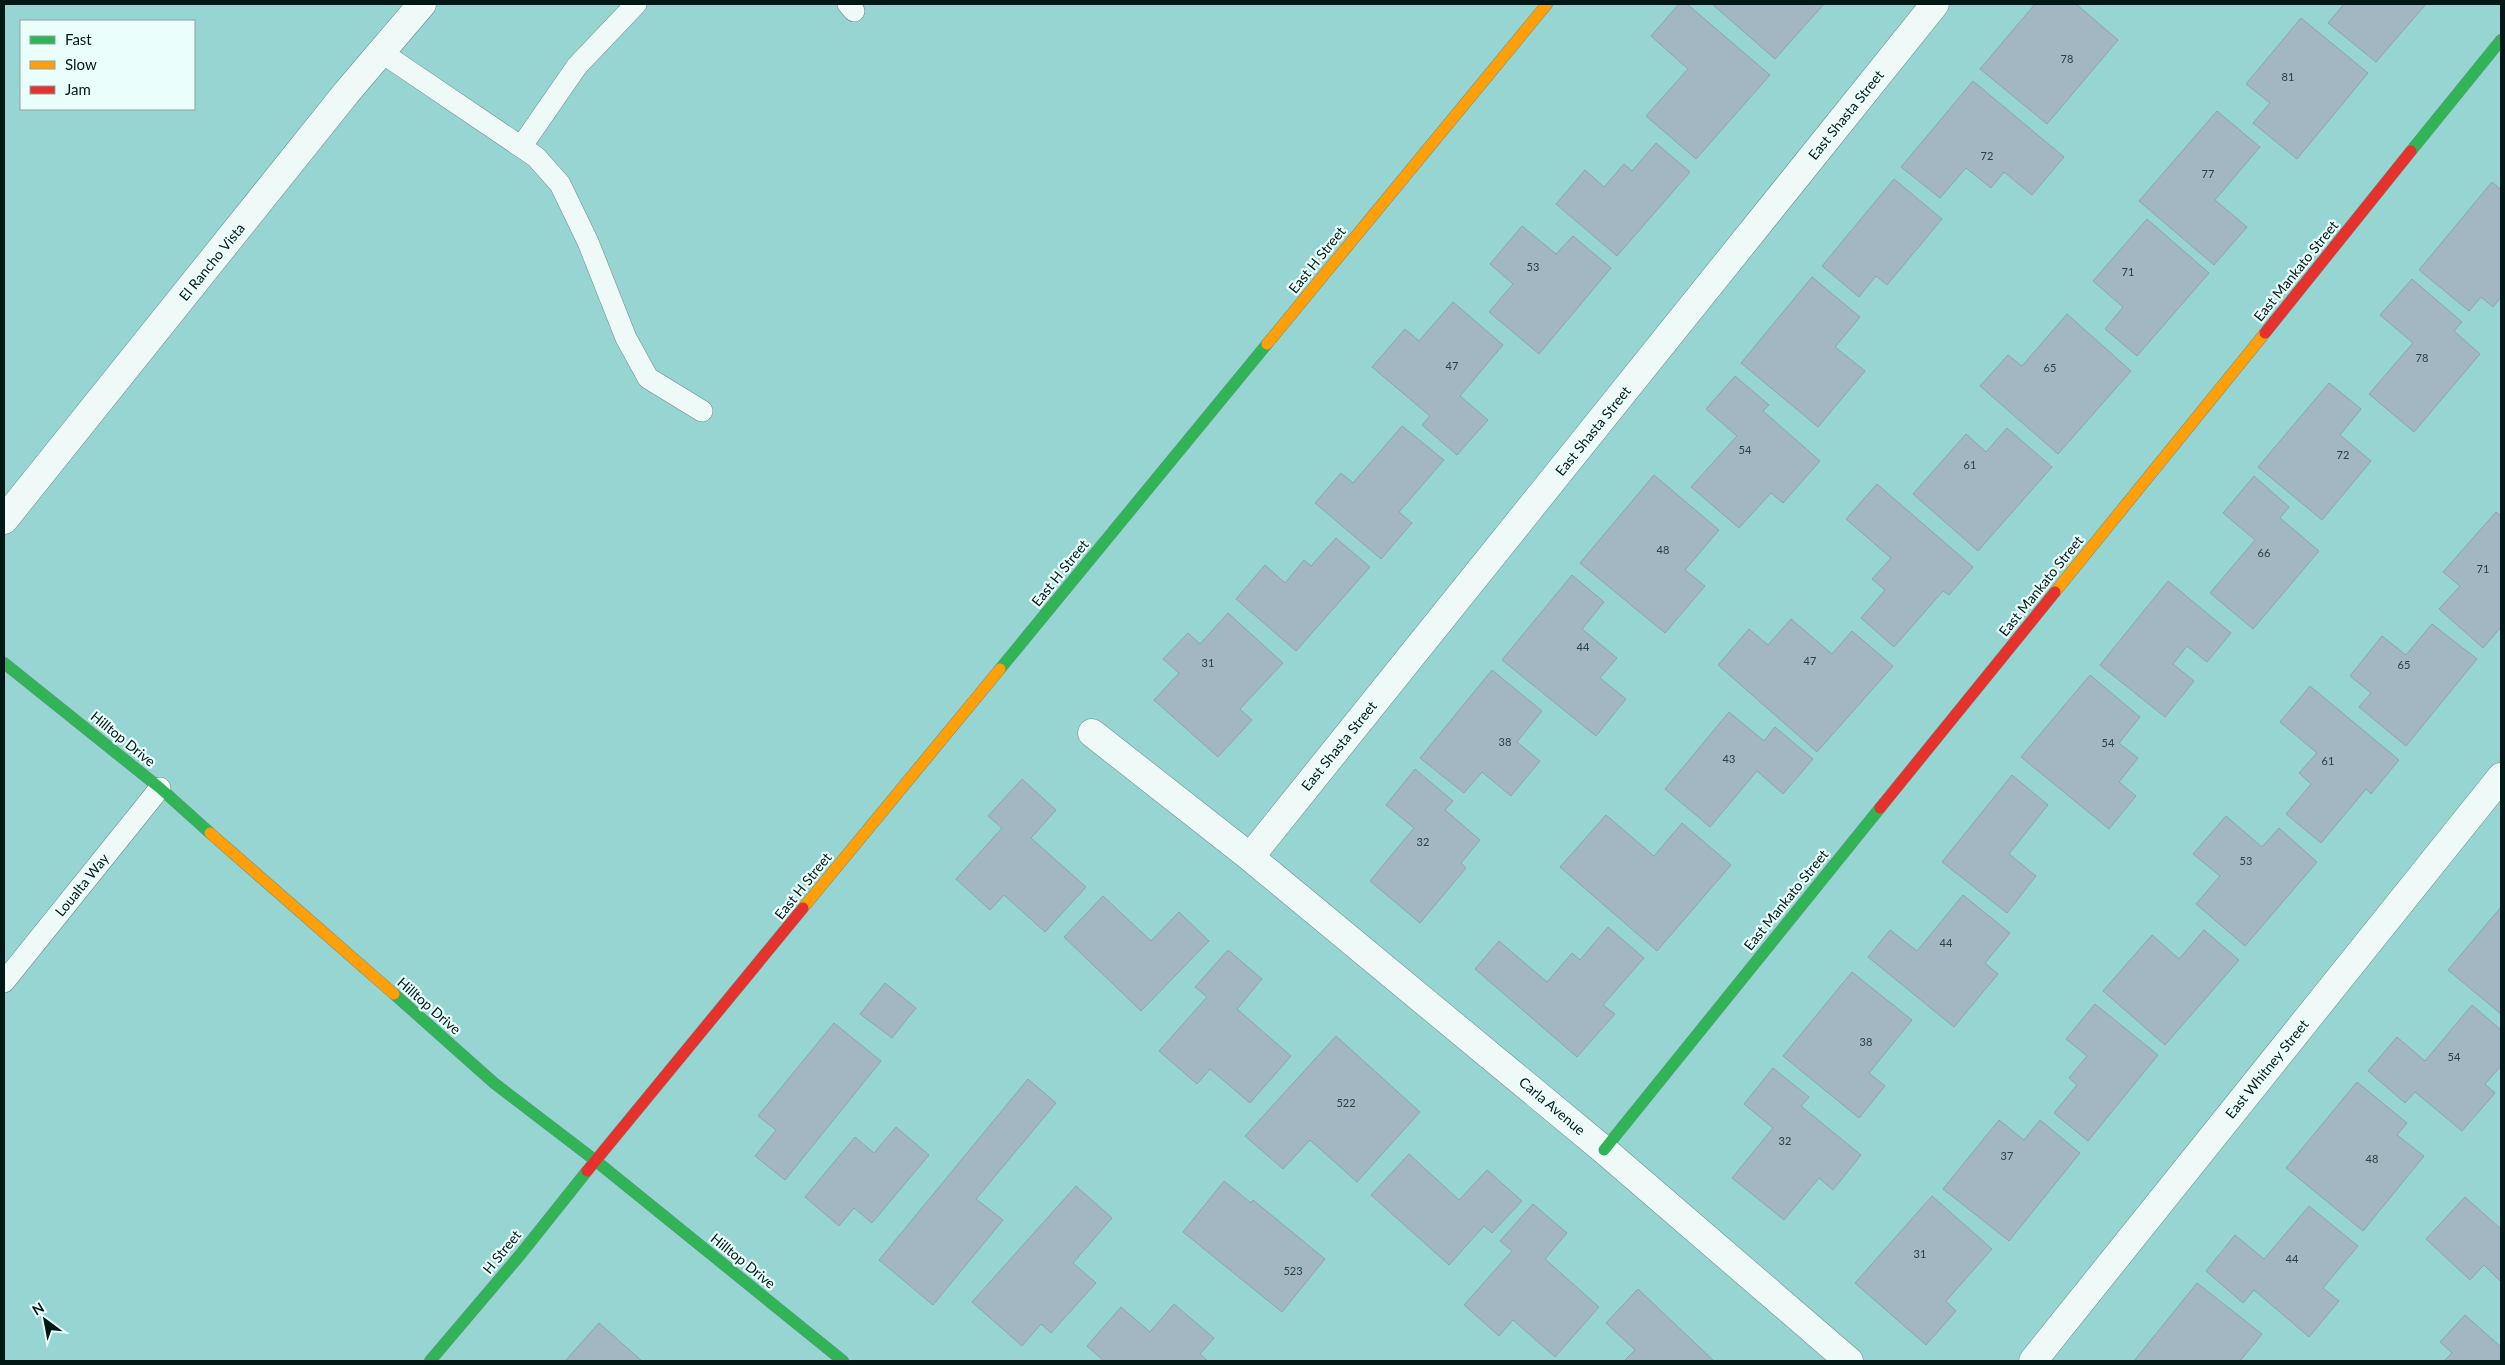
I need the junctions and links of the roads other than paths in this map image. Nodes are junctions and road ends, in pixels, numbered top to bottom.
1 (421, 4) edge
2 (636, 4) edge
3 (1547, 4) edge
4 (1935, 4) edge
5 (2501, 40) edge
6 (381, 52) junction
7 (521, 147) junction
8 (702, 411) dead end
9 (4, 520) edge
10 (4, 662) edge
11 (1092, 733) dead end
12 (2501, 778) edge
13 (160, 788) junction
14 (1250, 857) junction
15 (4, 982) edge
16 (1604, 1150) junction
17 (596, 1161) junction
18 (430, 1361) edge
19 (843, 1361) edge
20 (1849, 1361) edge
21 (2033, 1361) edge

1 - 6 street, El Rancho Vista
2 - 7 lane
3 - 17 main road, East H Street
4 - 14 street, East Shasta Street
5 - 16 main road, East Mankato Street
6 - 7 lane
6 - 9 street, El Rancho Vista
7 - 8 lane
10 - 13 main road, Hilltop Drive
11 - 14 street, Carla Avenue
12 - 21 street, East Whitney Street
13 - 15 lane, Loualta Way
13 - 17 main road, Hilltop Drive
14 - 16 street, Carla Avenue
16 - 20 street, Carla Avenue
17 - 18 main road, H Street
17 - 19 main road, Hilltop Drive

